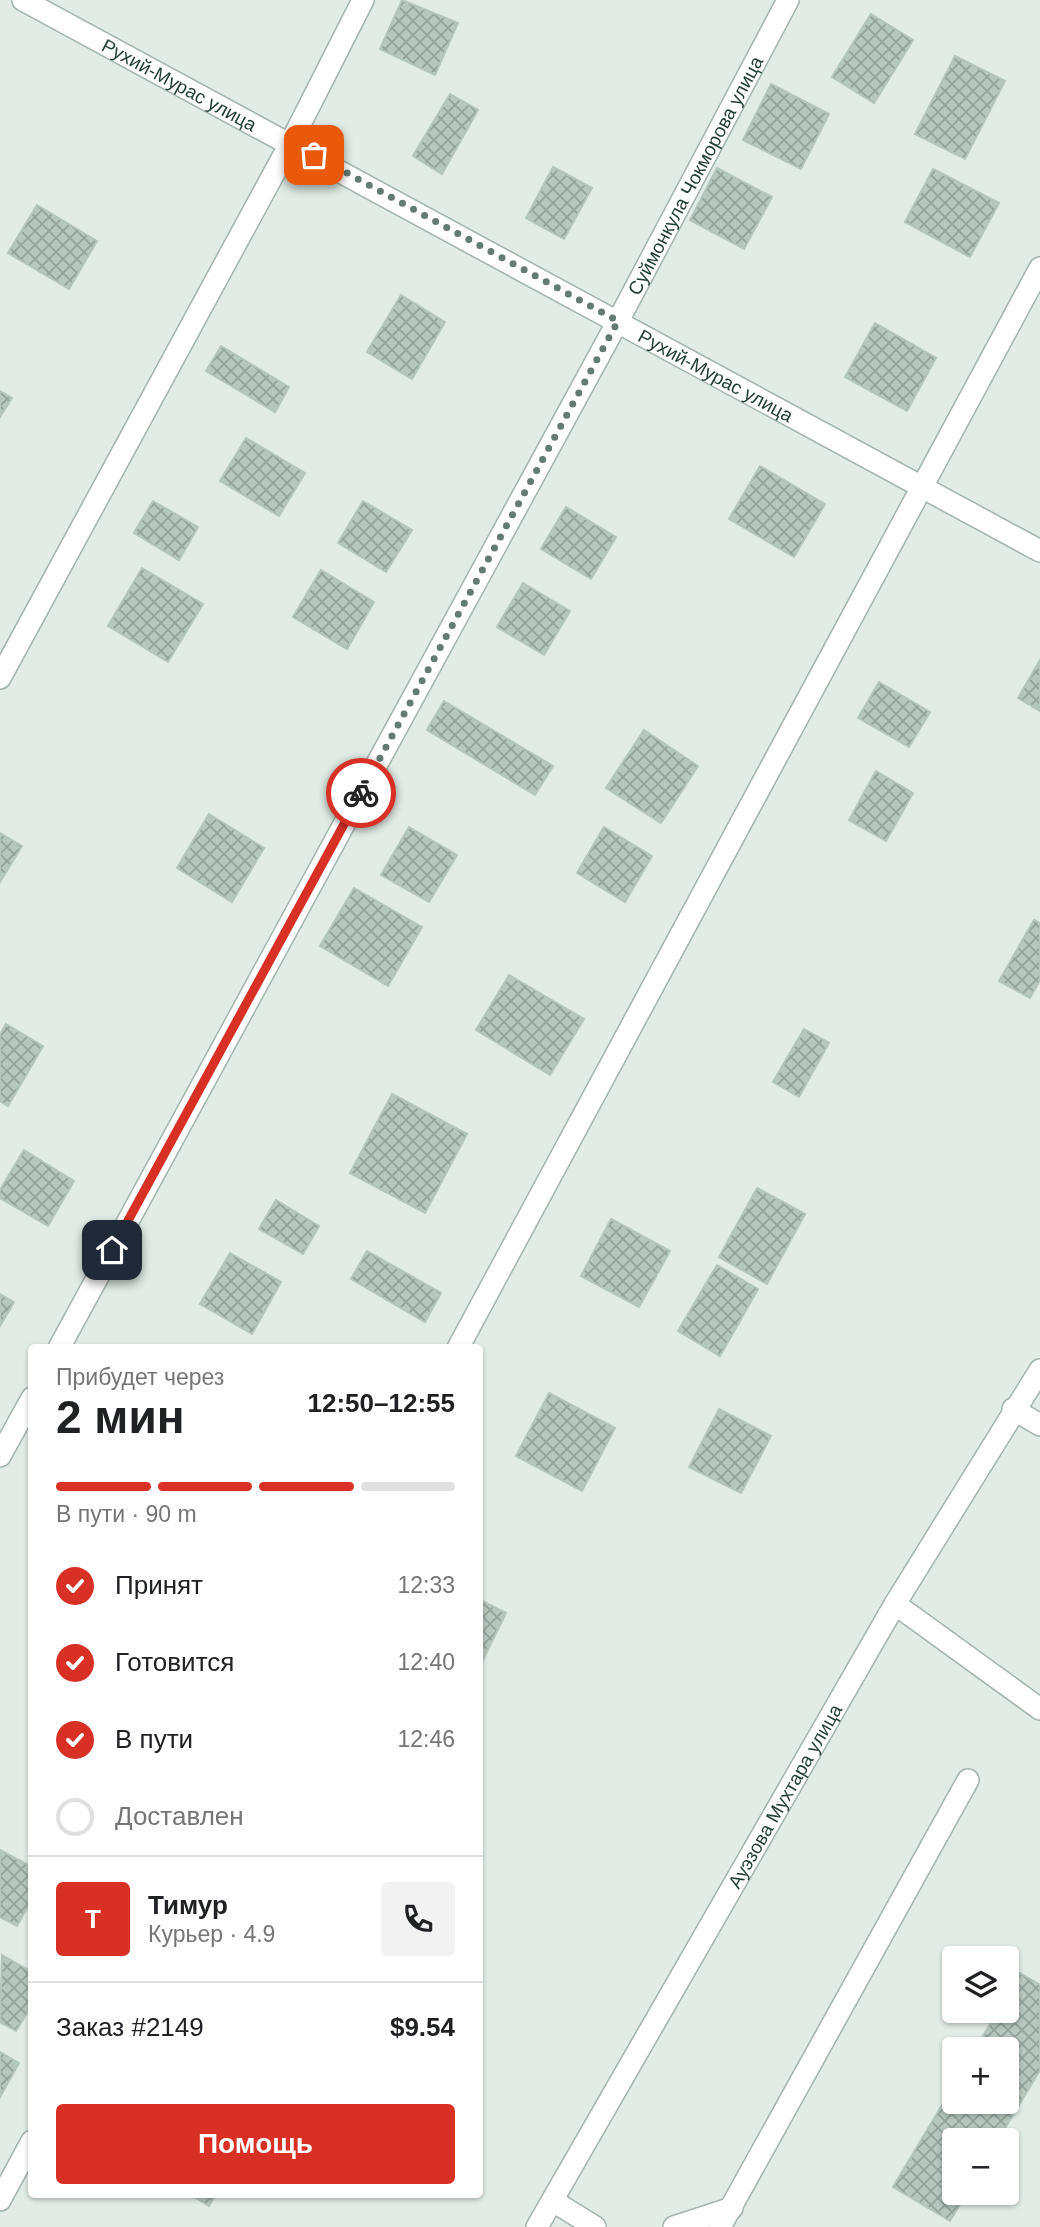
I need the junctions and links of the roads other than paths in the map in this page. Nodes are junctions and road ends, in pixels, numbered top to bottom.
1 (23, 0) edge
2 (363, 0) edge
3 (788, 0) edge
4 (291, 142) junction
5 (1040, 268) edge
6 (618, 321) junction
7 (921, 485) junction
8 (1040, 551) edge
9 (0, 678) edge
10 (61, 1344) edge
11 (460, 1344) edge
12 (1040, 1370) edge
13 (28, 1405) edge
14 (1013, 1409) junction
15 (1040, 1425) edge
16 (0, 1456) edge
17 (895, 1604) junction
18 (1040, 1709) edge
19 (968, 1780) dead end
20 (28, 2148) edge
21 (0, 2200) edge
22 (553, 2201) junction
23 (732, 2208) junction
24 (537, 2227) edge
25 (595, 2227) edge
26 (674, 2227) edge
27 (720, 2227) edge

1 - 4 street, Рухий-Мурас улица
2 - 4 street
3 - 6 street, Суймонкула Чокморова улица
4 - 6 street, Рухий-Мурас улица
4 - 9 street
5 - 7 street
6 - 7 street, Рухий-Мурас улица
6 - 10 street, Суймонкула Чокморова улица
7 - 8 street, Рухий-Мурас улица
7 - 11 street
12 - 14 street, Ауэзова Мухтара улица
13 - 16 street
14 - 15 street
14 - 17 street, Ауэзова Мухтара улица
17 - 18 street
17 - 22 street, Ауэзова Мухтара улица
19 - 23 street
20 - 21 street
22 - 24 street, Ауэзова Мухтара улица
22 - 25 street
23 - 26 street
23 - 27 street

